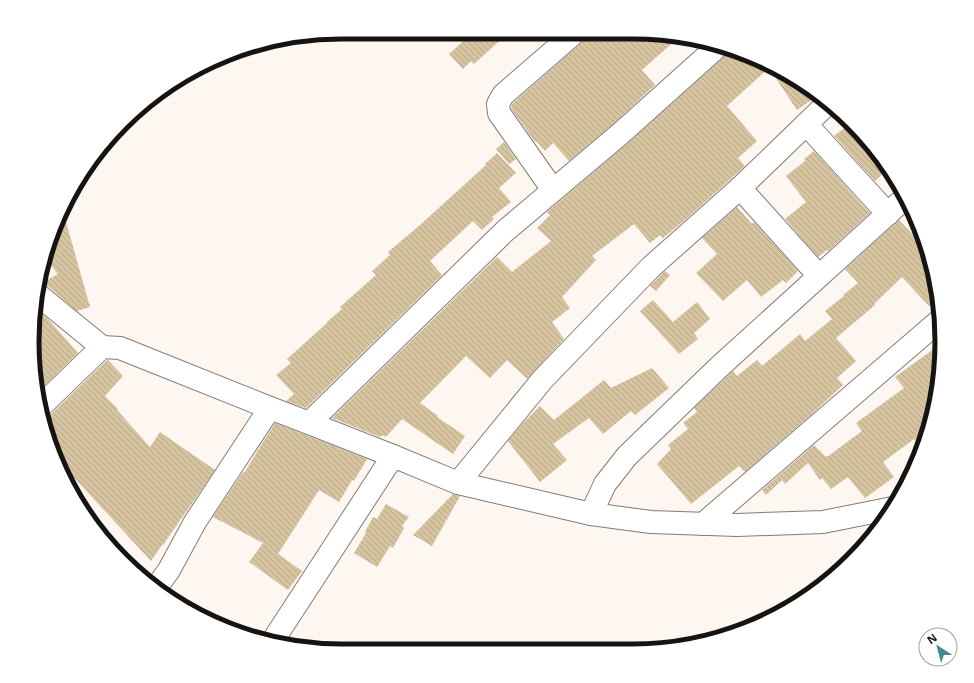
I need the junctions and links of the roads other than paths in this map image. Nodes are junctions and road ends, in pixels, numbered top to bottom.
1 (568, 39) edge
2 (714, 50) edge
3 (824, 107) edge
4 (806, 124) junction
5 (740, 188) junction
6 (553, 190) junction
7 (901, 202) edge
8 (888, 214) junction
9 (820, 276) junction
10 (43, 299) edge
11 (934, 325) edge
12 (102, 347) junction
13 (45, 403) edge
14 (270, 408) junction
15 (309, 423) junction
16 (393, 456) junction
17 (458, 483) junction
18 (885, 509) edge
19 (591, 514) junction
20 (703, 524) junction
21 (160, 583) edge
22 (275, 637) edge

1 - 6 street
2 - 6 street
3 - 4 street
4 - 5 street
4 - 8 street
5 - 9 street
5 - 17 street
6 - 15 street
7 - 8 street
8 - 9 street
9 - 19 street
10 - 12 street
11 - 20 street
12 - 13 street
12 - 14 street
14 - 15 street
14 - 21 street
15 - 16 street
16 - 17 street
16 - 22 street
17 - 19 street
18 - 20 street
19 - 20 street

